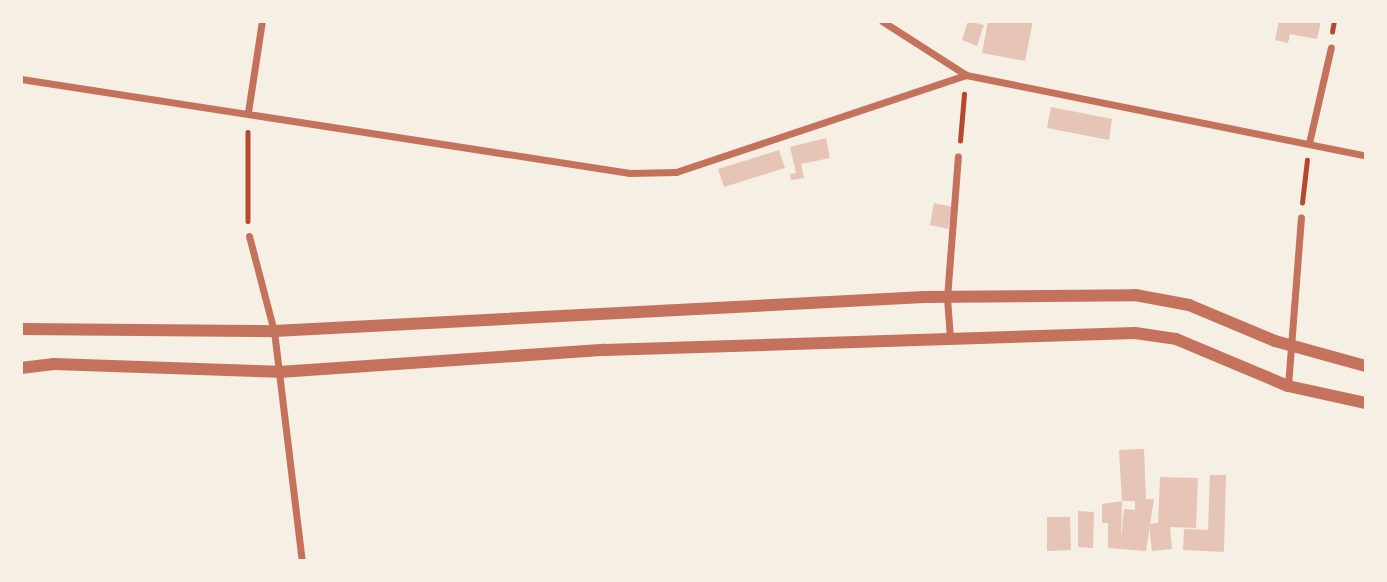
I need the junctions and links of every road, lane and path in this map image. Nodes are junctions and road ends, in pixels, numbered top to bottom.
1 (262, 21) edge
2 (882, 21) edge
3 (1331, 47) dead end
4 (966, 75) junction
5 (21, 79) edge
6 (248, 112) junction
7 (1309, 143) junction
8 (958, 156) joint
9 (1366, 156) edge
10 (1301, 218) joint
11 (248, 236) joint
12 (947, 298) junction
13 (21, 329) edge
14 (274, 331) junction
15 (950, 338) junction
16 (1293, 346) junction
17 (1366, 366) edge
18 (21, 368) edge
19 (279, 372) junction
20 (1288, 386) junction
21 (1366, 403) edge
22 (302, 561) edge

1 - 6 street
2 - 4 street
3 - 7 street
4 - 6 street
4 - 7 street
4 - 8 path
5 - 6 street
6 - 11 path
7 - 9 street
7 - 10 path
8 - 12 street
10 - 16 street
11 - 14 street
12 - 14 street
12 - 15 street
12 - 16 street
13 - 14 street
14 - 19 street
15 - 19 street
15 - 20 street
16 - 17 street
16 - 20 street
18 - 19 street
19 - 22 street
20 - 21 street

